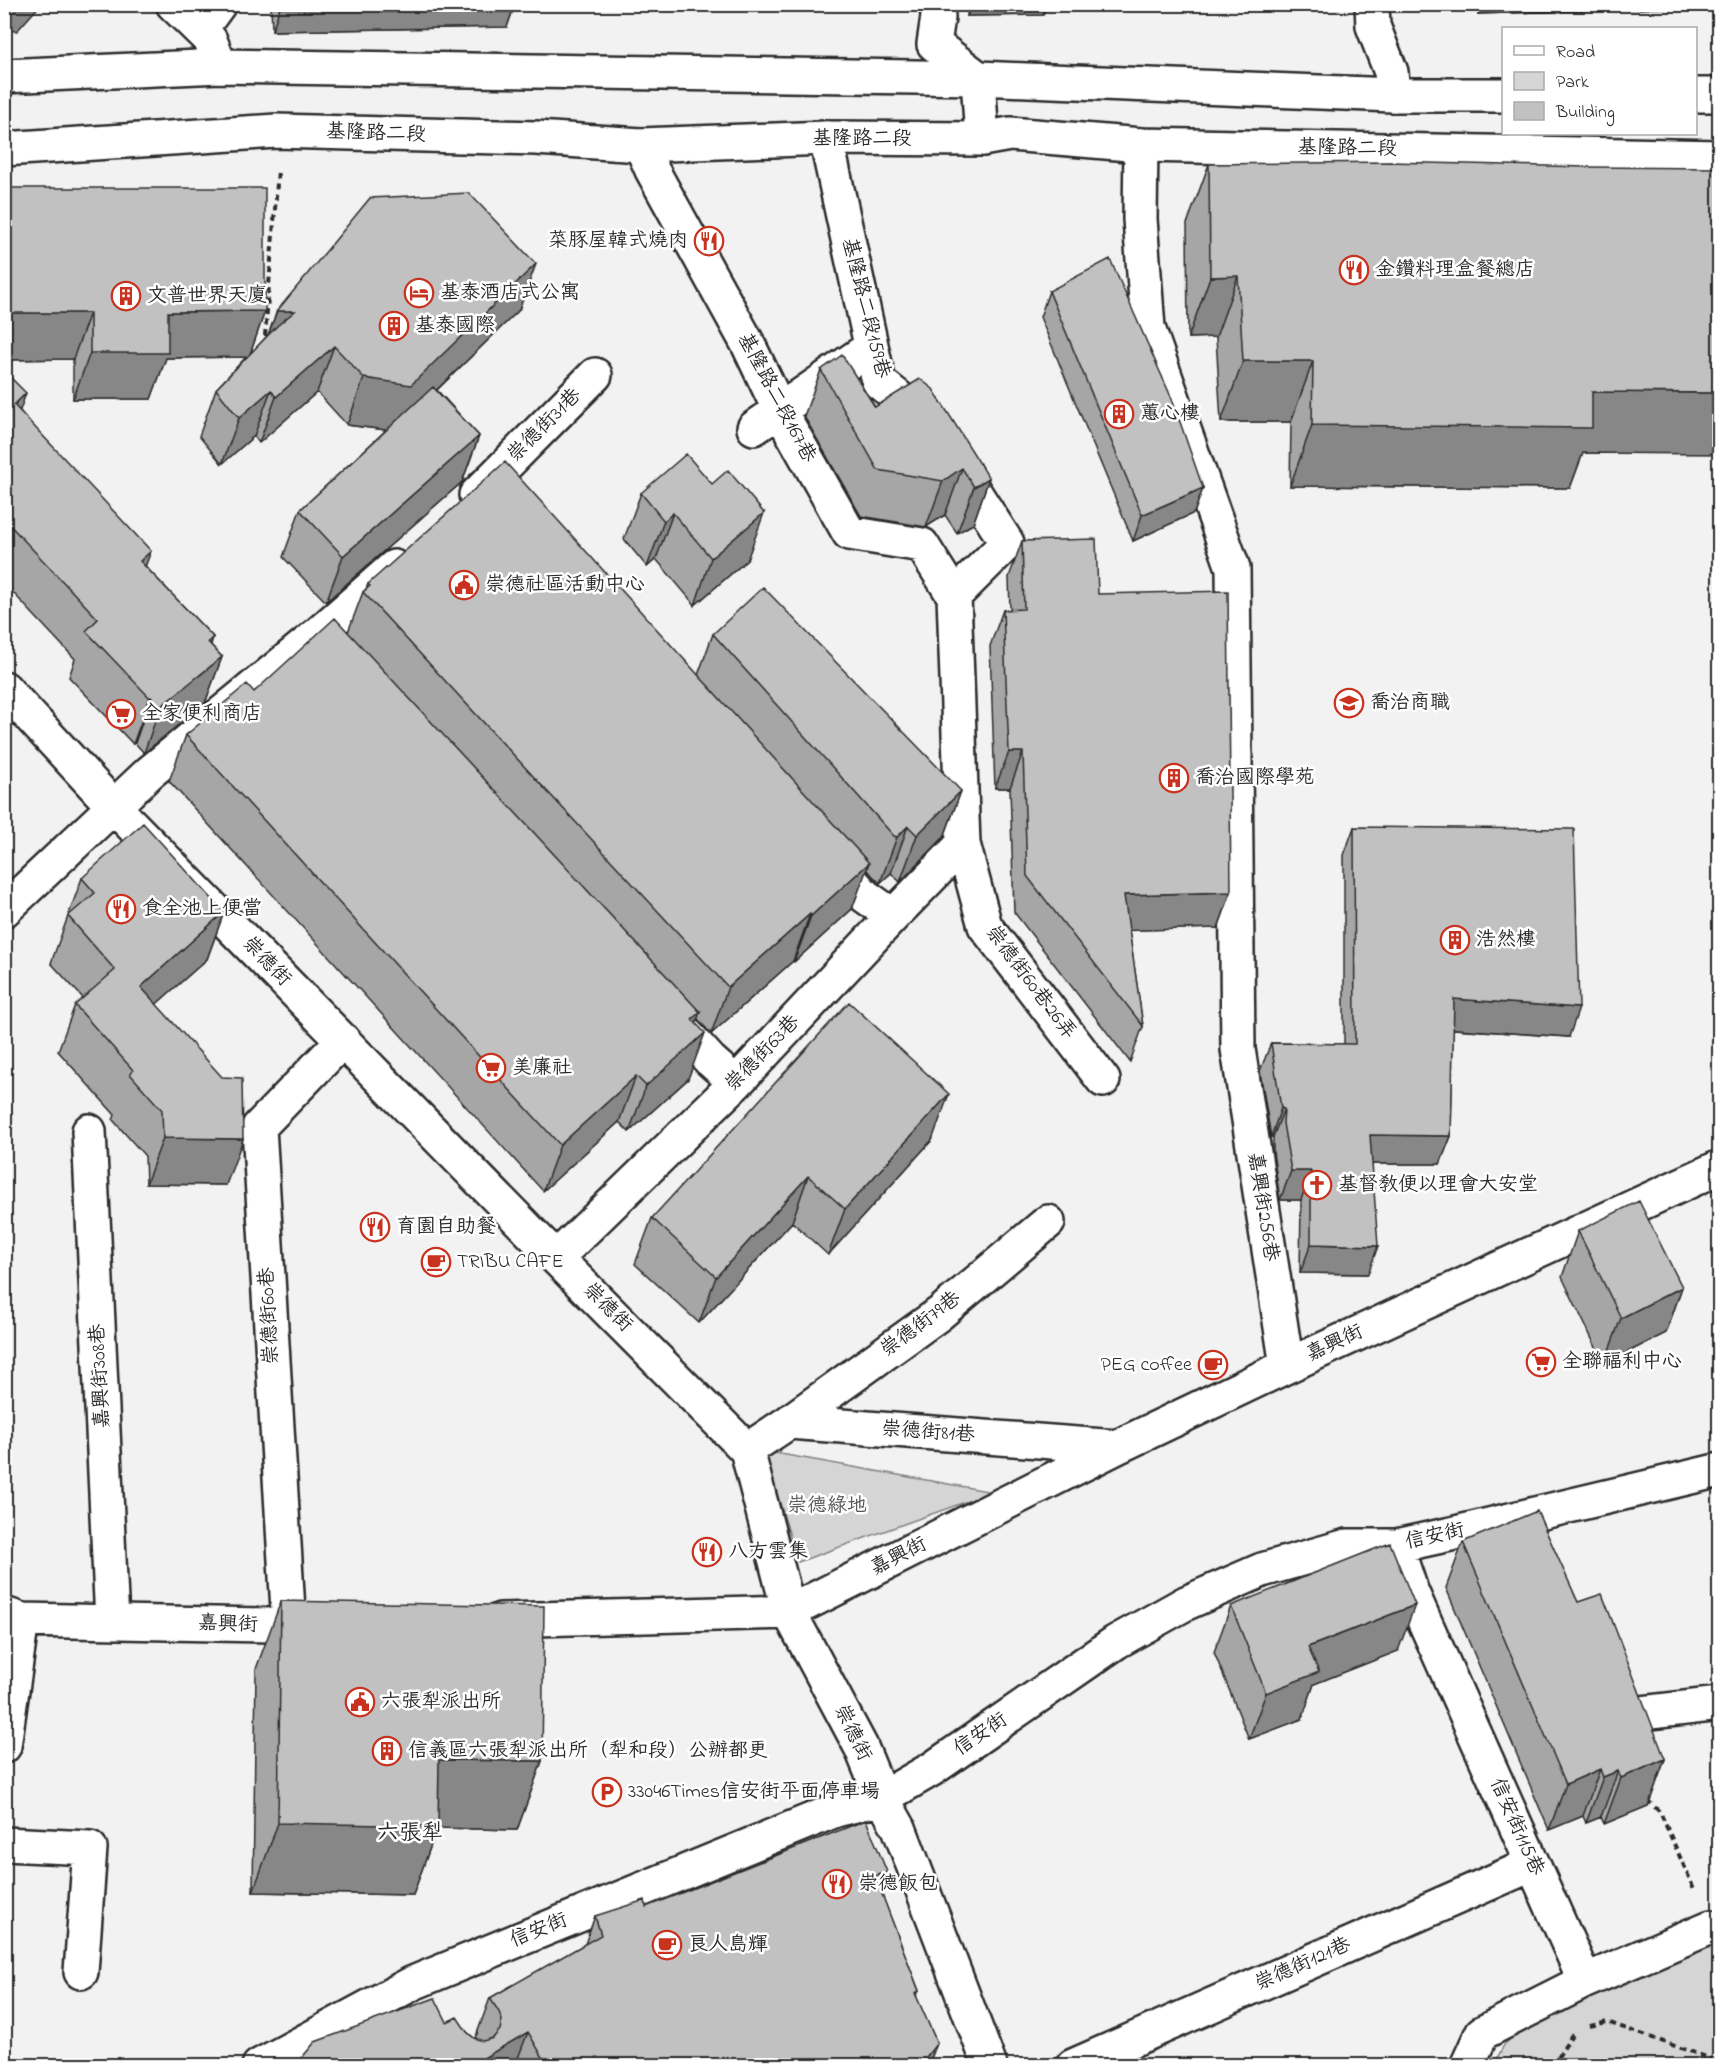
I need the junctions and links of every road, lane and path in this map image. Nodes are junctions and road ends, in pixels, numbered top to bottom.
1 (174, 4) edge
2 (937, 4) edge
3 (1372, 4) edge
4 (209, 17) edge
5 (220, 66) junction
6 (4, 76) edge
7 (978, 78) junction
8 (1394, 95) junction
9 (1502, 95) edge
10 (1697, 95) edge
11 (1719, 95) edge
12 (276, 131) junction
13 (826, 138) junction
14 (982, 139) junction
15 (640, 145) junction
16 (1141, 145) junction
17 (4, 149) edge
18 (1719, 157) edge
19 (265, 336) edge
20 (871, 347) junction
21 (595, 375) dead end
22 (767, 420) junction
23 (457, 512) edge
24 (413, 550) edge
25 (954, 596) junction
26 (4, 688) edge
27 (114, 807) junction
28 (810, 835) edge
29 (963, 844) junction
30 (4, 910) edge
31 (893, 916) junction
32 (646, 991) edge
33 (343, 1040) junction
34 (1103, 1080) dead end
35 (736, 1083) junction
36 (89, 1131) dead end
37 (1719, 1167) edge
38 (1048, 1222) dead end
39 (556, 1258) junction
40 (1287, 1366) junction
41 (789, 1422) junction
42 (1117, 1447) junction
43 (747, 1449) junction
44 (1719, 1470) edge
45 (1396, 1546) junction
46 (789, 1612) junction
47 (13, 1617) edge
48 (466, 1621) edge
49 (112, 1622) junction
50 (348, 1625) edge
51 (288, 1627) junction
52 (1719, 1704) edge
53 (1633, 1714) edge
54 (4, 1746) edge
55 (1645, 1789) edge
56 (882, 1798) junction
57 (4, 1844) edge
58 (1533, 1864) junction
59 (1711, 1927) joint
60 (81, 1972) dead end
61 (1585, 1981) junction
62 (413, 1983) junction
63 (431, 2010) edge
64 (1587, 2026) dead end
65 (1578, 2028) dead end
66 (1719, 2061) edge
67 (259, 2066) edge
68 (990, 2066) edge
69 (1073, 2066) edge
70 (1467, 2066) edge
71 (1552, 2066) edge

1 - 4 street
2 - 7 street
3 - 8 street
4 - 5 street
5 - 6 street
5 - 7 street
7 - 8 street
7 - 14 street
8 - 9 street
10 - 11 street
12 - 15 street, 基隆路二段
12 - 17 street, 基隆路二段
12 - 19 path
13 - 14 street, 基隆路二段
13 - 15 street, 基隆路二段
13 - 20 street, 基隆路二段159巷
14 - 16 street, 基隆路二段
15 - 22 street, 基隆路二段167巷
16 - 18 street, 基隆路二段
16 - 40 street, 嘉興街256巷
20 - 22 street
20 - 25 street, 基隆路二段159巷
21 - 23 street, 崇德街31巷
22 - 25 street, 基隆路二段167巷
24 - 27 street
25 - 29 street
26 - 27 street, 崇德街
27 - 30 street
27 - 33 street, 崇德街
28 - 31 street
29 - 31 street, 崇德街63巷
29 - 34 street, 崇德街60巷26弄
31 - 35 street, 崇德街63巷
32 - 35 street
33 - 39 street, 崇德街
33 - 51 street, 崇德街60巷
35 - 39 street, 崇德街63巷
36 - 49 street, 嘉興街308巷
37 - 40 street, 嘉興街
38 - 41 street, 崇德街79巷
39 - 43 street, 崇德街
40 - 42 street, 嘉興街
41 - 42 street, 崇德街81巷
41 - 43 street
42 - 46 street, 嘉興街
43 - 46 street, 崇德街
44 - 45 street, 信安街
45 - 56 street, 信安街
45 - 58 street, 信安街115巷
46 - 48 street, 嘉興街
46 - 56 street, 崇德街
47 - 49 street, 嘉興街
47 - 54 street
49 - 51 street, 嘉興街
50 - 51 street, 嘉興街
52 - 53 street
55 - 59 path
56 - 62 street, 信安街
56 - 68 street, 崇德街
57 - 60 street
58 - 61 street, 信安街115巷
58 - 69 street, 崇德街121巷
59 - 61 street
61 - 70 street
62 - 63 street
62 - 67 street, 信安街
64 - 66 path
65 - 71 path

